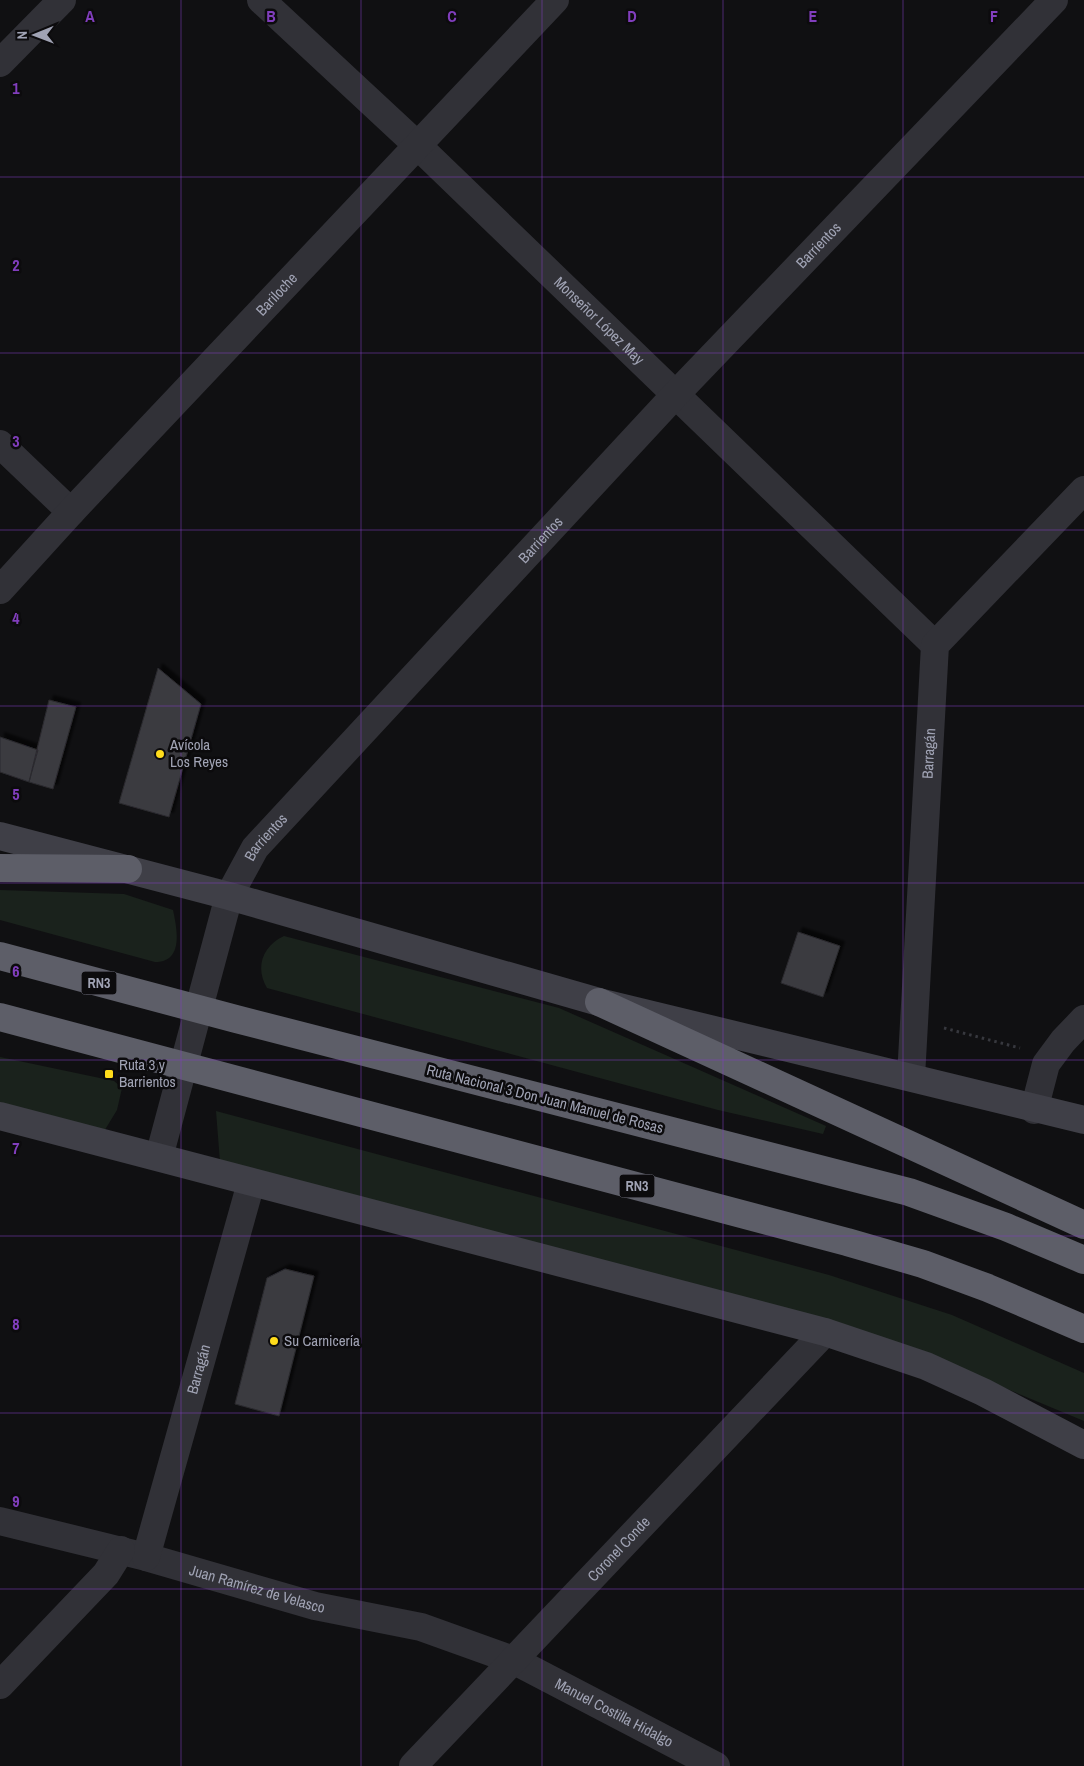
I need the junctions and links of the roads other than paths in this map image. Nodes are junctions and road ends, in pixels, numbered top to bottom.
1 (62, 0) edge
2 (261, 0) edge
3 (555, 0) edge
4 (1054, 0) edge
5 (0, 64) edge
6 (417, 145) junction
7 (676, 394) junction
8 (0, 444) edge
9 (1084, 490) edge
10 (71, 512) junction
11 (0, 590) edge
12 (935, 645) junction
13 (0, 836) edge
14 (0, 868) edge
15 (128, 869) junction
16 (229, 896) junction
17 (0, 956) edge
18 (600, 1002) junction
19 (198, 1009) junction
20 (0, 1017) edge
21 (1084, 1019) edge
22 (0, 1023) edge
23 (86, 1040) junction
24 (183, 1066) junction
25 (911, 1077) junction
26 (1034, 1110) junction
27 (0, 1116) edge
28 (1084, 1120) edge
29 (159, 1158) junction
30 (251, 1183) junction
31 (1084, 1225) edge
32 (1084, 1260) edge
33 (1084, 1329) edge
34 (825, 1332) junction
35 (1084, 1444) edge
36 (0, 1521) edge
37 (134, 1554) junction
38 (513, 1660) junction
39 (0, 1685) edge
40 (412, 1766) edge
41 (716, 1766) edge

1 - 5 street
2 - 6 street, Monseñor López May
3 - 6 street, Bariloche
4 - 7 street, Barrientos
6 - 7 street, Monseñor López May
6 - 10 street, Bariloche
7 - 12 street, Monseñor López May
7 - 16 street, Barrientos
8 - 10 street
9 - 12 street
10 - 11 street, Bariloche
12 - 25 street, Barragán
13 - 15 street
14 - 15 highway
15 - 16 street
16 - 18 street
16 - 19 street, Barrientos
17 - 19 highway, Ruta Nacional 3 Don Juan Manuel de Rosas / RN3
18 - 25 street
18 - 31 highway
19 - 24 street, Barrientos
19 - 32 highway, Ruta Nacional 3 Don Juan Manuel de Rosas / RN3
20 - 23 highway, RN3
21 - 26 street
22 - 23 highway
23 - 24 highway, RN3
24 - 29 street, Barrientos
24 - 33 highway, RN3
25 - 26 street
26 - 28 street
27 - 29 street
29 - 30 street
30 - 34 street
30 - 37 street, Barragán
34 - 35 street
34 - 38 street, Coronel Conde
36 - 37 street, Juan Ramírez de Velasco
37 - 38 street, Juan Ramírez de Velasco
37 - 39 street, Barragán
38 - 40 street, Coronel Conde
38 - 41 street, Manuel Costilla Hidalgo

